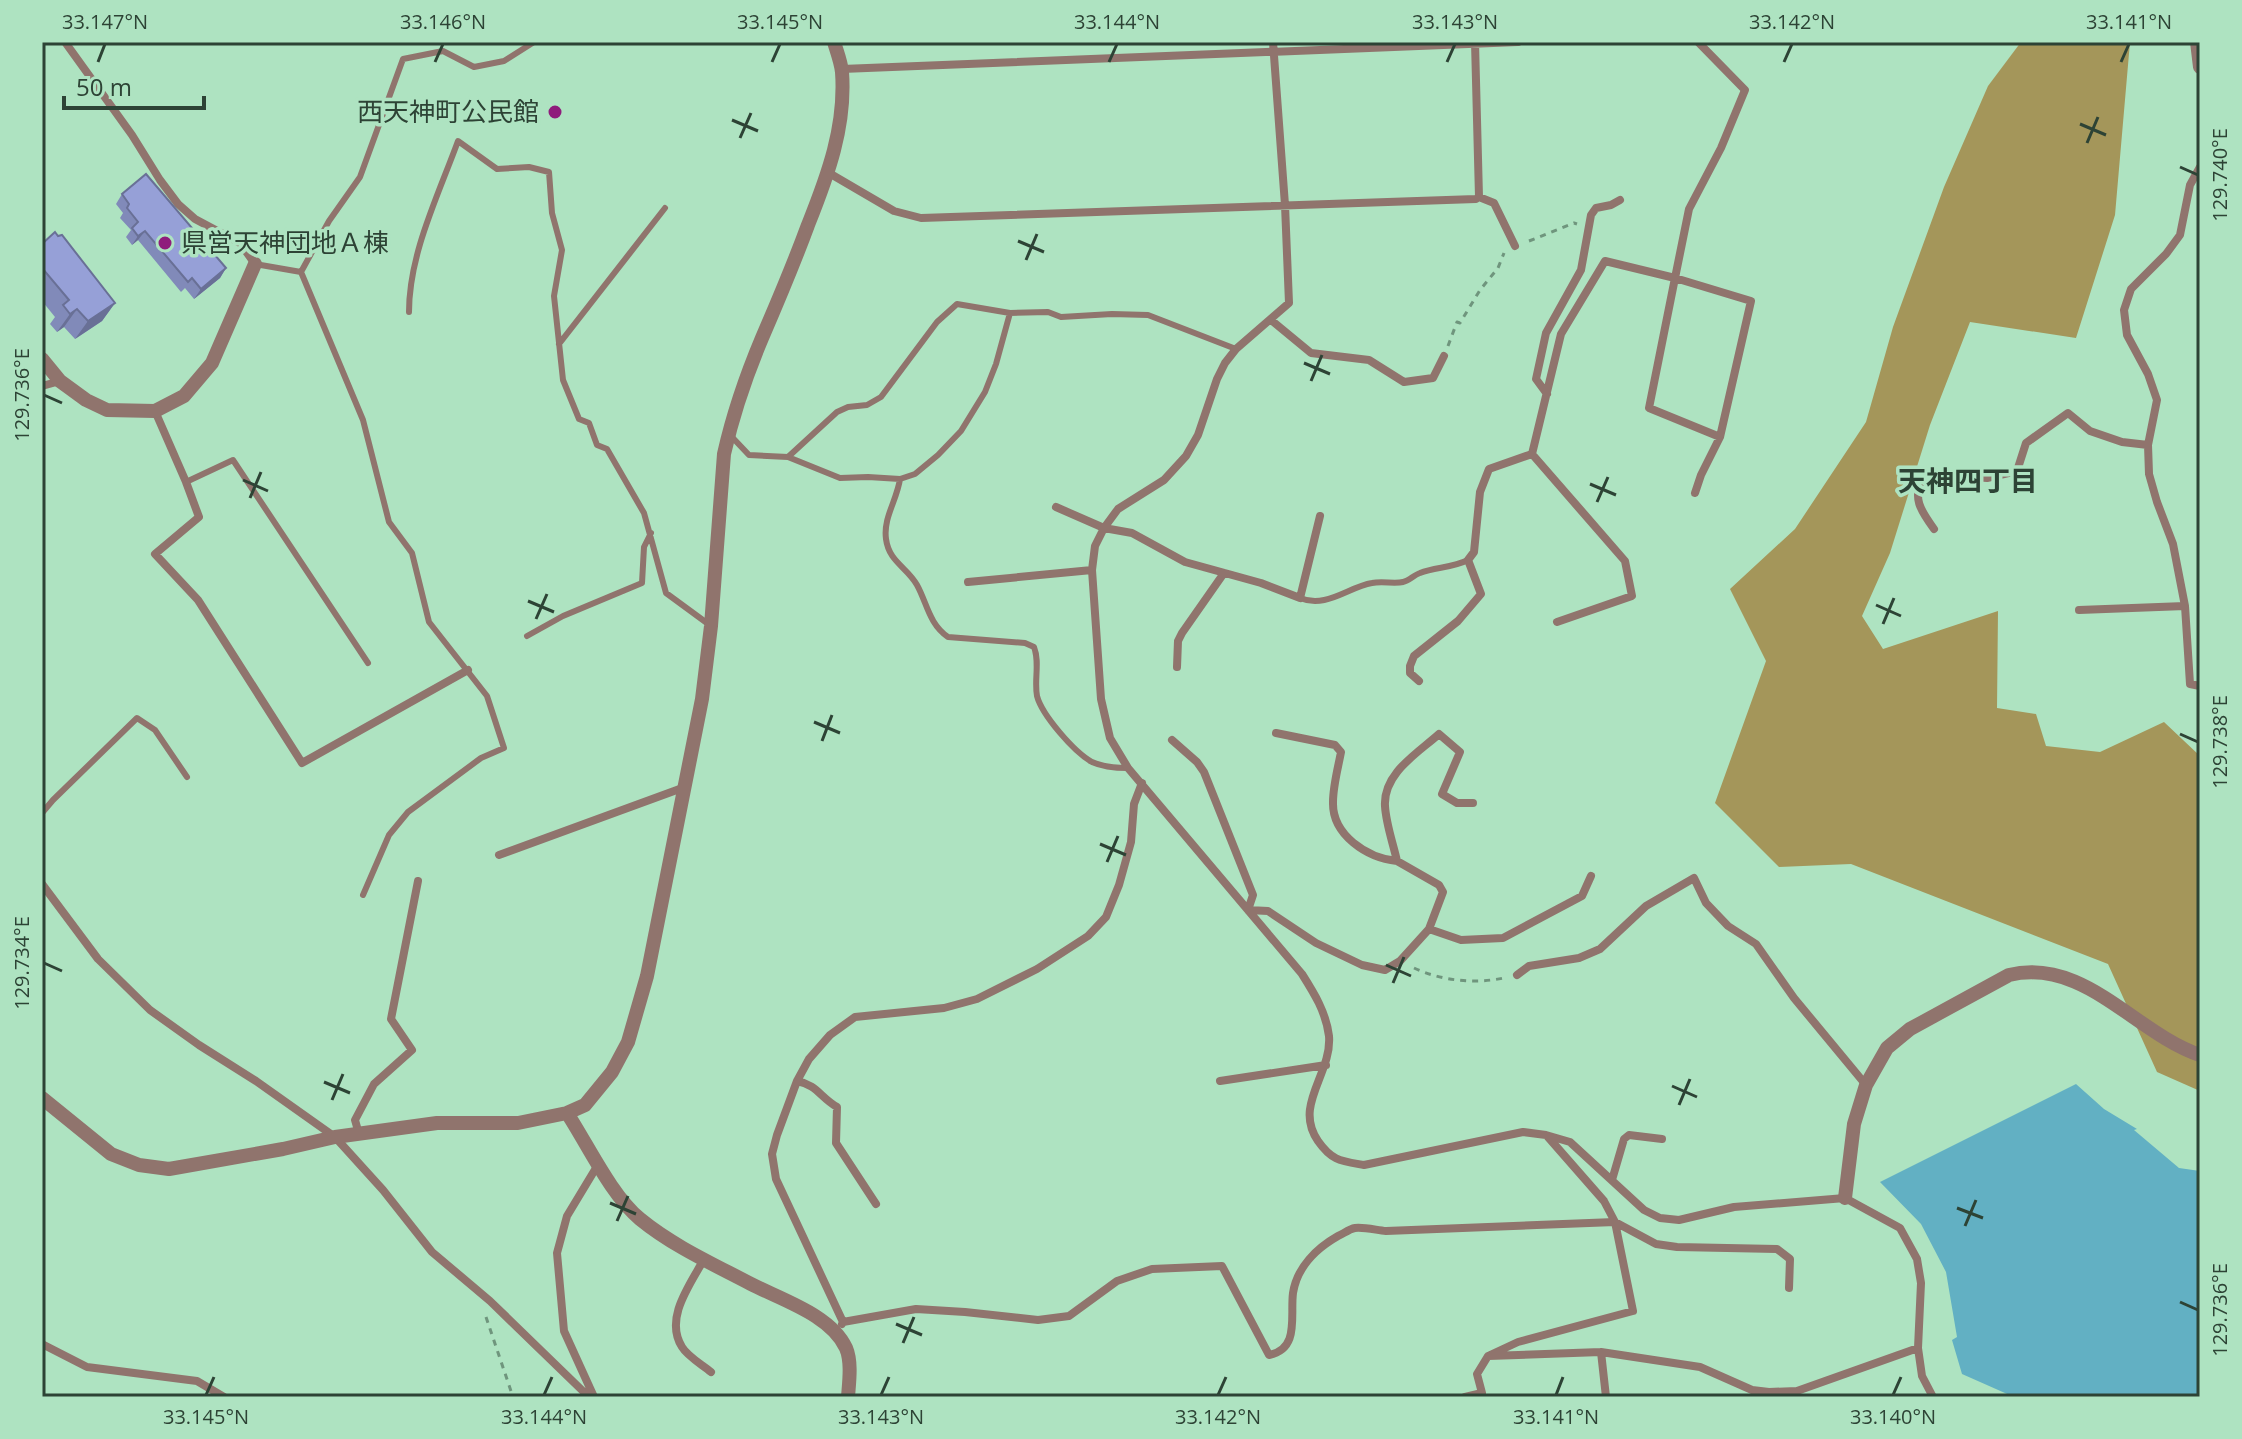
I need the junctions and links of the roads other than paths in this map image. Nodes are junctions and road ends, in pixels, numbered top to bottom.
1 (65, 42) edge
2 (534, 42) edge
3 (834, 42) edge
4 (1518, 42) edge
5 (1698, 42) edge
6 (2197, 42) edge
7 (1475, 43) edge
8 (1273, 46) edge
9 (2200, 67) edge
10 (842, 69) junction
11 (2200, 167) edge
12 (829, 173) junction
13 (1479, 197) junction
14 (1620, 200) dead end
15 (1285, 205) junction
16 (665, 208) dead end
17 (1515, 246) road end
18 (255, 264) junction
19 (301, 272) junction
20 (1675, 278) junction
21 (409, 312) dead end
22 (1010, 313) junction
23 (1271, 320) junction
24 (559, 344) junction
25 (1236, 349) junction
26 (1444, 356) road end
27 (42, 359) edge
28 (60, 381) junction
29 (42, 386) edge
30 (1547, 394) junction
31 (155, 411) junction
32 (729, 433) junction
33 (1720, 437) junction
34 (2148, 445) junction
35 (1532, 454) junction
36 (788, 457) junction
37 (900, 479) junction
38 (186, 482) junction
39 (1695, 493) dead end
40 (1056, 507) dead end
41 (1320, 516) dead end
42 (1104, 528) junction
43 (1934, 529) dead end
44 (651, 533) junction
45 (1468, 560) junction
46 (1092, 570) junction
47 (1224, 573) junction
48 (968, 582) dead end
49 (1300, 598) junction
50 (2185, 606) junction
51 (2079, 610) dead end
52 (1557, 622) dead end
53 (711, 626) junction
54 (527, 636) dead end
55 (368, 663) dead end
56 (1177, 667) dead end
57 (468, 670) junction
58 (1419, 681) dead end
59 (2200, 686) edge
60 (1276, 733) dead end
61 (1172, 740) dead end
62 (1128, 768) junction
63 (187, 777) dead end
64 (1142, 783) junction
65 (685, 787) junction
66 (1473, 803) dead end
67 (42, 813) edge
68 (499, 855) dead end
69 (1397, 861) junction
70 (1591, 876) dead end
71 (418, 881) dead end
72 (42, 884) edge
73 (363, 895) dead end
74 (1248, 910) junction
75 (1429, 929) junction
76 (1517, 975) road end
77 (2200, 1055) edge
78 (1326, 1065) junction
79 (797, 1081) junction
80 (1220, 1081) dead end
81 (1866, 1085) junction
82 (42, 1098) edge
83 (567, 1113) junction
84 (359, 1135) junction
85 (1546, 1135) junction
86 (335, 1137) junction
87 (1662, 1139) dead end
88 (599, 1163) junction
89 (1612, 1180) junction
90 (1845, 1198) junction
91 (876, 1204) dead end
92 (1615, 1222) junction
93 (704, 1259) junction
94 (1789, 1288) dead end
95 (840, 1327) junction
96 (42, 1344) edge
97 (1918, 1348) junction
98 (1601, 1352) junction
99 (1488, 1356) junction
100 (711, 1372) dead end
101 (1483, 1395) edge
102 (224, 1397) edge
103 (592, 1397) edge
104 (848, 1397) edge
105 (1465, 1397) edge
106 (1606, 1397) edge
107 (1933, 1397) edge

1 - 18 street
2 - 19 lane
3 - 10 street
4 - 7 street
5 - 20 street
6 - 9 street
7 - 8 street
7 - 13 street
8 - 10 street
8 - 15 street
10 - 12 street
11 - 34 street
12 - 15 street
12 - 32 street
13 - 15 street
13 - 17 street
14 - 30 street
15 - 23 street
16 - 24 lane
18 - 19 lane
18 - 31 street
19 - 57 lane
20 - 30 street
20 - 33 street
20 - 33 street
21 - 24 lane
22 - 25 lane
22 - 36 lane
22 - 37 lane
23 - 25 street
23 - 26 street
24 - 44 lane
25 - 42 street
27 - 28 street
28 - 29 street
28 - 31 street
30 - 35 street
31 - 38 street
32 - 36 lane
32 - 53 street
33 - 39 street
34 - 43 street
34 - 50 street
35 - 45 street
35 - 52 street
36 - 37 lane
37 - 62 lane
38 - 55 lane
38 - 57 street
40 - 42 street
41 - 49 street
42 - 46 street
42 - 47 street
44 - 53 lane
44 - 54 lane
45 - 49 lane
45 - 58 street
46 - 48 street
46 - 62 street
47 - 49 street
47 - 56 street
50 - 51 street
50 - 59 street
53 - 65 street
57 - 73 lane
60 - 69 street
61 - 74 street
62 - 64 street
63 - 67 lane
64 - 74 street
64 - 79 street
65 - 68 street
65 - 83 street
66 - 69 street
69 - 75 street
70 - 75 street
71 - 84 street
72 - 86 street
74 - 75 street
74 - 78 street
76 - 81 street
77 - 81 street
78 - 80 street
78 - 85 street
79 - 91 street
79 - 95 street
81 - 90 street
82 - 86 street
83 - 84 street
83 - 88 street
84 - 86 street
85 - 89 street
85 - 92 street
86 - 103 street
87 - 89 street
88 - 93 street
88 - 103 street
89 - 90 street
90 - 97 street
92 - 94 street
92 - 95 street
92 - 99 street
93 - 95 street
93 - 100 street
95 - 104 street
96 - 102 street
97 - 98 street
97 - 107 street
98 - 99 street
98 - 106 street
99 - 101 street
101 - 105 street

